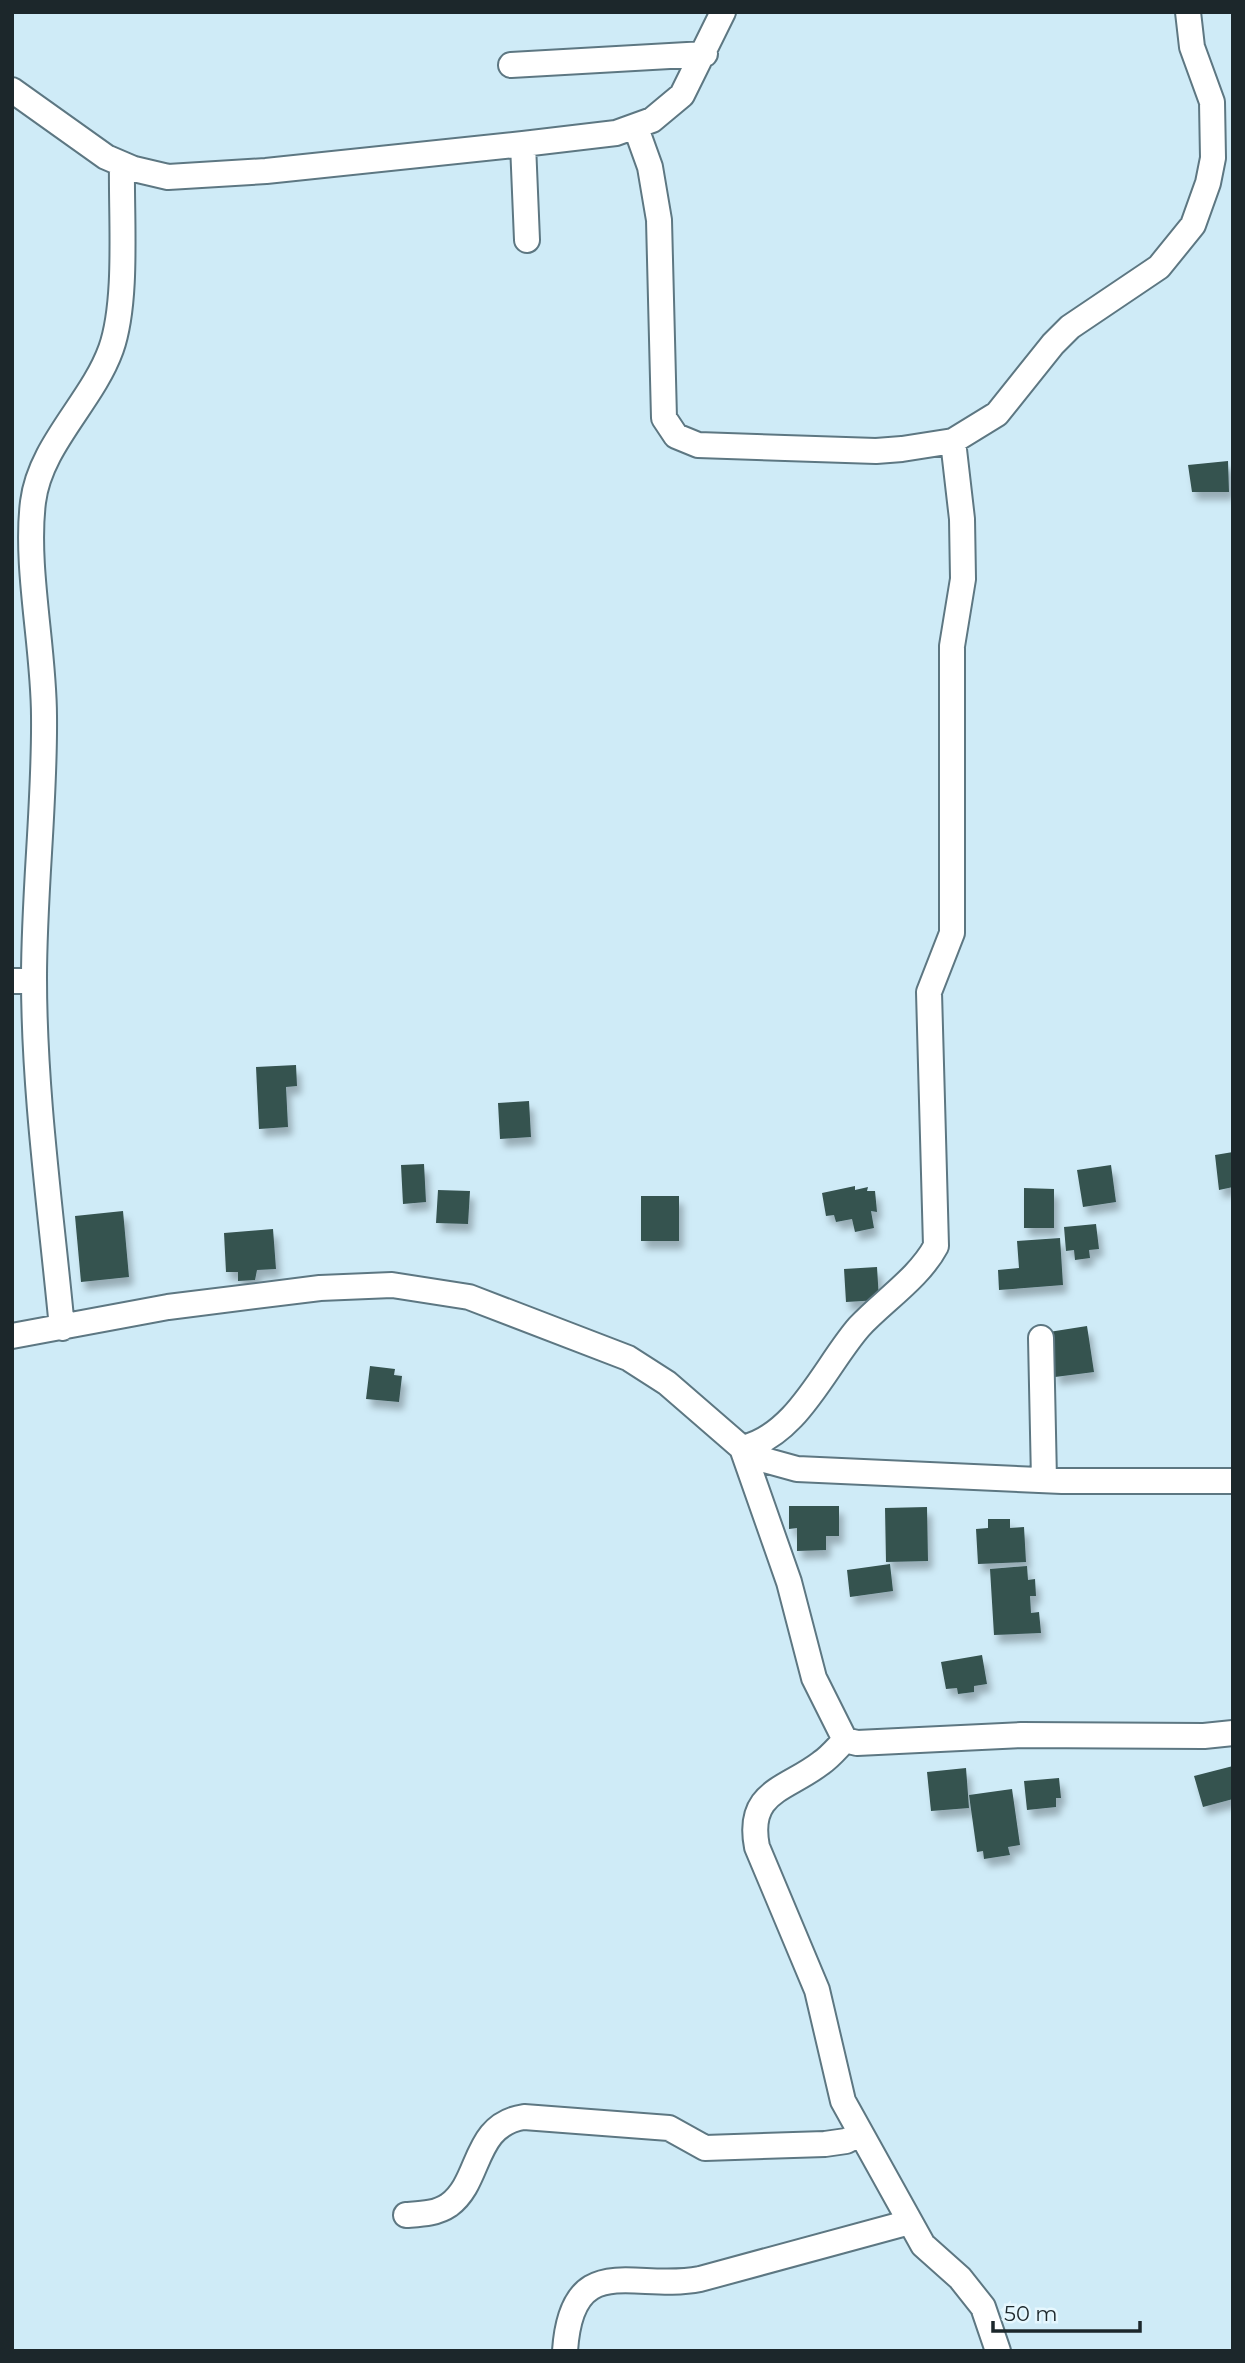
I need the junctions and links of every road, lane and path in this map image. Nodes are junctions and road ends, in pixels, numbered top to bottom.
1 (723, 12) edge
2 (1188, 12) edge
3 (705, 54) junction
4 (511, 65) dead end
5 (12, 90) edge
6 (636, 128) junction
7 (523, 144) junction
8 (122, 165) junction
9 (527, 240) dead end
10 (953, 441) junction
11 (23, 981) edge
12 (62, 1328) junction
13 (12, 1336) edge
14 (1041, 1338) dead end
15 (742, 1448) junction
16 (1044, 1480) junction
17 (1233, 1482) edge
18 (1233, 1733) edge
19 (845, 1740) junction
20 (860, 2134) junction
21 (406, 2215) dead end
22 (910, 2222) junction
23 (565, 2351) edge
24 (998, 2351) edge

1 - 3 street
2 - 10 street
3 - 4 street
3 - 6 street
5 - 8 street
6 - 7 street
6 - 10 street
7 - 8 street
7 - 9 street
8 - 11 street
10 - 15 street
11 - 12 street
12 - 13 street
12 - 15 street
14 - 16 street
15 - 16 street
15 - 19 street
16 - 17 street
18 - 19 street
19 - 20 street
20 - 21 street
20 - 22 street
22 - 23 street
22 - 24 street

